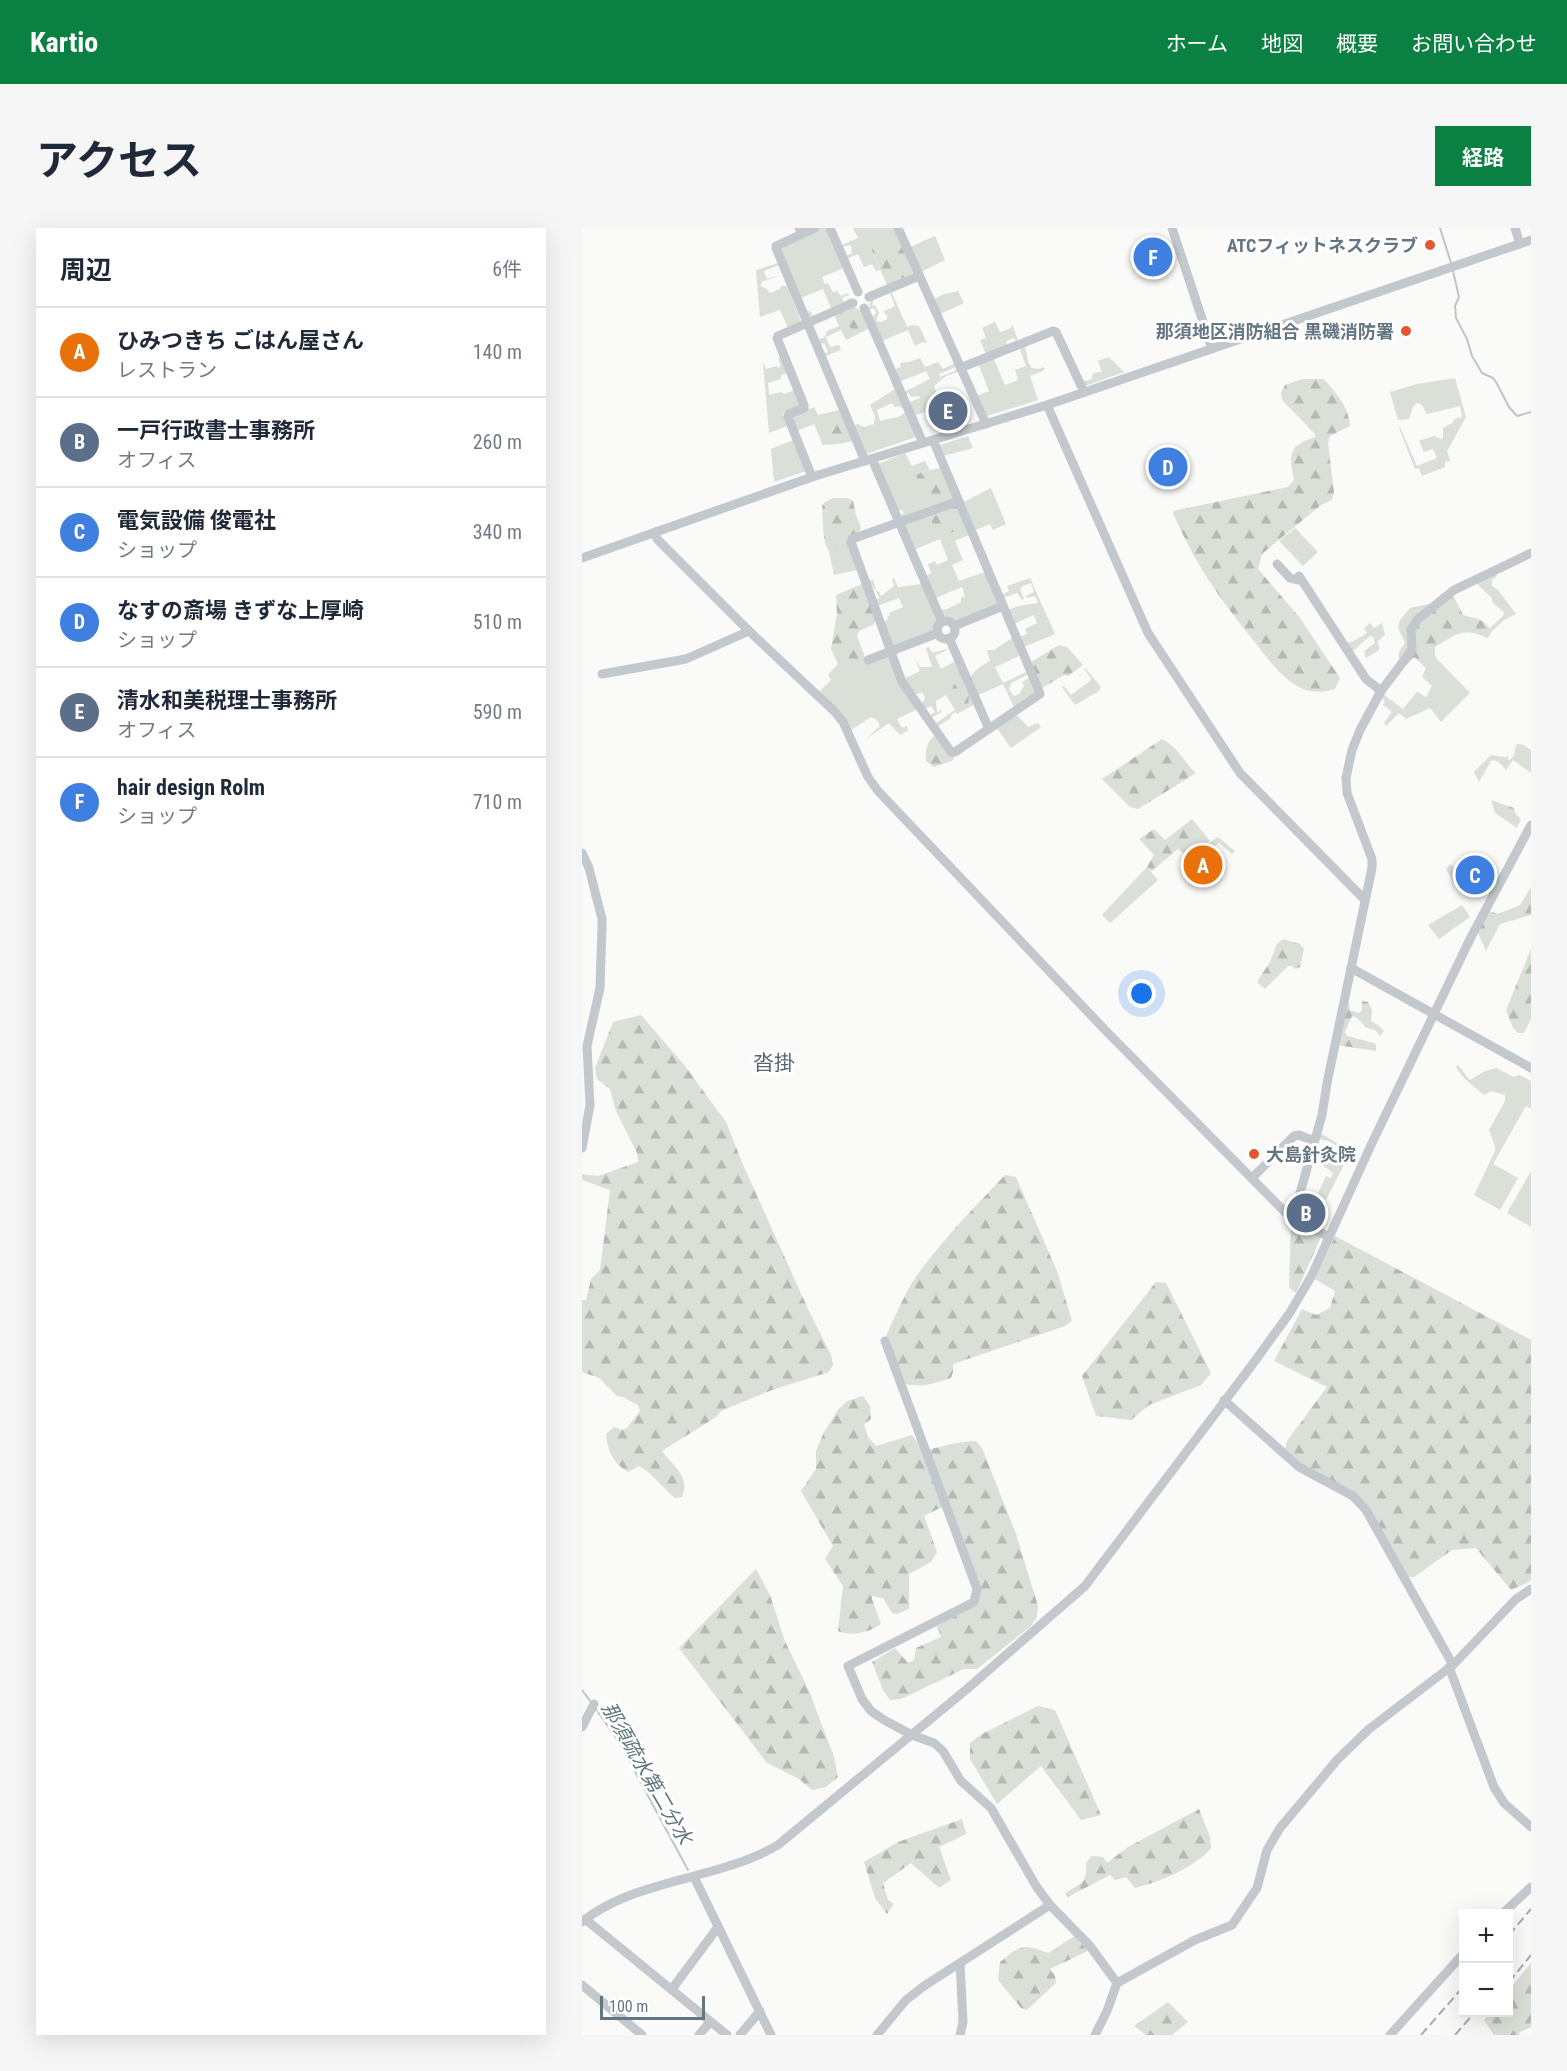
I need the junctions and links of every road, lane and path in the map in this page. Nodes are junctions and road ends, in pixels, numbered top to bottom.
1 (815, 228) edge
2 (830, 228) edge
3 (897, 228) edge
4 (1172, 228) edge
5 (1515, 228) edge
6 (801, 231) edge
7 (1531, 240) edge
8 (1520, 244) junction
9 (919, 276) junction
10 (858, 292) junction
11 (869, 297) junction
12 (853, 303) junction
13 (864, 308) junction
14 (806, 323) junction
15 (1212, 349) junction
16 (960, 368) junction
17 (1084, 392) junction
18 (1047, 405) junction
19 (986, 424) junction
20 (933, 440) junction
21 (923, 443) junction
22 (869, 460) junction
23 (812, 477) junction
24 (959, 501) junction
25 (899, 522) junction
26 (655, 532) junction
27 (1531, 553) edge
28 (582, 558) edge
29 (1277, 564) dead end
30 (1003, 606) junction
31 (942, 622) junction
32 (954, 626) junction
33 (749, 631) junction
34 (938, 633) junction
35 (949, 638) junction
36 (891, 652) junction
37 (868, 660) dead end
38 (602, 674) dead end
39 (1381, 691) junction
40 (989, 729) junction
41 (1531, 825) edge
42 (582, 853) edge
43 (1365, 900) junction
44 (1351, 968) junction
45 (1435, 1015) junction
46 (1531, 1068) edge
47 (1314, 1141) junction
48 (582, 1148) edge
49 (1252, 1178) junction
50 (1293, 1218) junction
51 (1329, 1237) junction
52 (885, 1341) dead end
53 (1224, 1400) junction
54 (1531, 1589) edge
55 (1451, 1666) junction
56 (594, 1704) dead end
57 (582, 1727) edge
58 (912, 1735) junction
59 (1531, 1827) edge
60 (694, 1876) junction
61 (1531, 1887) edge
62 (1050, 1905) junction
63 (1507, 1909) edge
64 (584, 1921) edge
65 (718, 1928) junction
66 (1459, 1959) edge
67 (960, 1963) junction
68 (1117, 1983) junction
69 (582, 1985) edge
70 (672, 1989) junction
71 (760, 2012) junction
72 (710, 2022) junction
73 (642, 2035) edge
74 (699, 2035) edge
75 (727, 2035) edge
76 (740, 2035) edge
77 (771, 2035) edge
78 (878, 2035) edge
79 (960, 2035) edge
80 (1095, 2035) edge
81 (1390, 2035) edge

1 - 6 street
2 - 10 street
3 - 9 street
4 - 15 street
5 - 8 street
6 - 14 street
7 - 8 street
8 - 15 street
9 - 11 street
9 - 16 street
10 - 11 street
10 - 12 street
11 - 13 street
12 - 13 street
12 - 14 street
13 - 21 street
14 - 22 street
14 - 23 street
15 - 17 street
16 - 17 street
16 - 19 street
17 - 18 street
18 - 19 street
18 - 43 street
19 - 20 street
20 - 21 street
20 - 24 street
21 - 22 street
22 - 23 street
22 - 25 street
23 - 26 street
24 - 25 street
24 - 30 street
25 - 31 street
25 - 36 street
26 - 28 street
26 - 33 street
27 - 39 street
29 - 39 street
30 - 32 street
30 - 40 street
31 - 32 street
31 - 34 street
32 - 35 street
33 - 38 street
33 - 49 street
34 - 35 street
34 - 36 street
35 - 40 street
36 - 37 street
36 - 40 street
39 - 43 street
41 - 45 street
42 - 48 street
43 - 44 street
44 - 45 street
44 - 47 street
45 - 46 street
45 - 51 street
47 - 49 street
47 - 50 street
49 - 50 street
50 - 51 street
51 - 53 street
52 - 58 street
53 - 55 street
53 - 58 street
54 - 55 street
55 - 59 street
55 - 68 street
56 - 57 street
58 - 60 street
58 - 62 street
60 - 64 street
60 - 65 street
61 - 63 street
62 - 67 street
62 - 68 street
64 - 70 street
65 - 70 street
65 - 71 street
66 - 81 street
67 - 78 street
67 - 79 street
68 - 80 street
69 - 73 street
70 - 72 street
71 - 76 street
71 - 77 street
72 - 74 street
72 - 75 street

